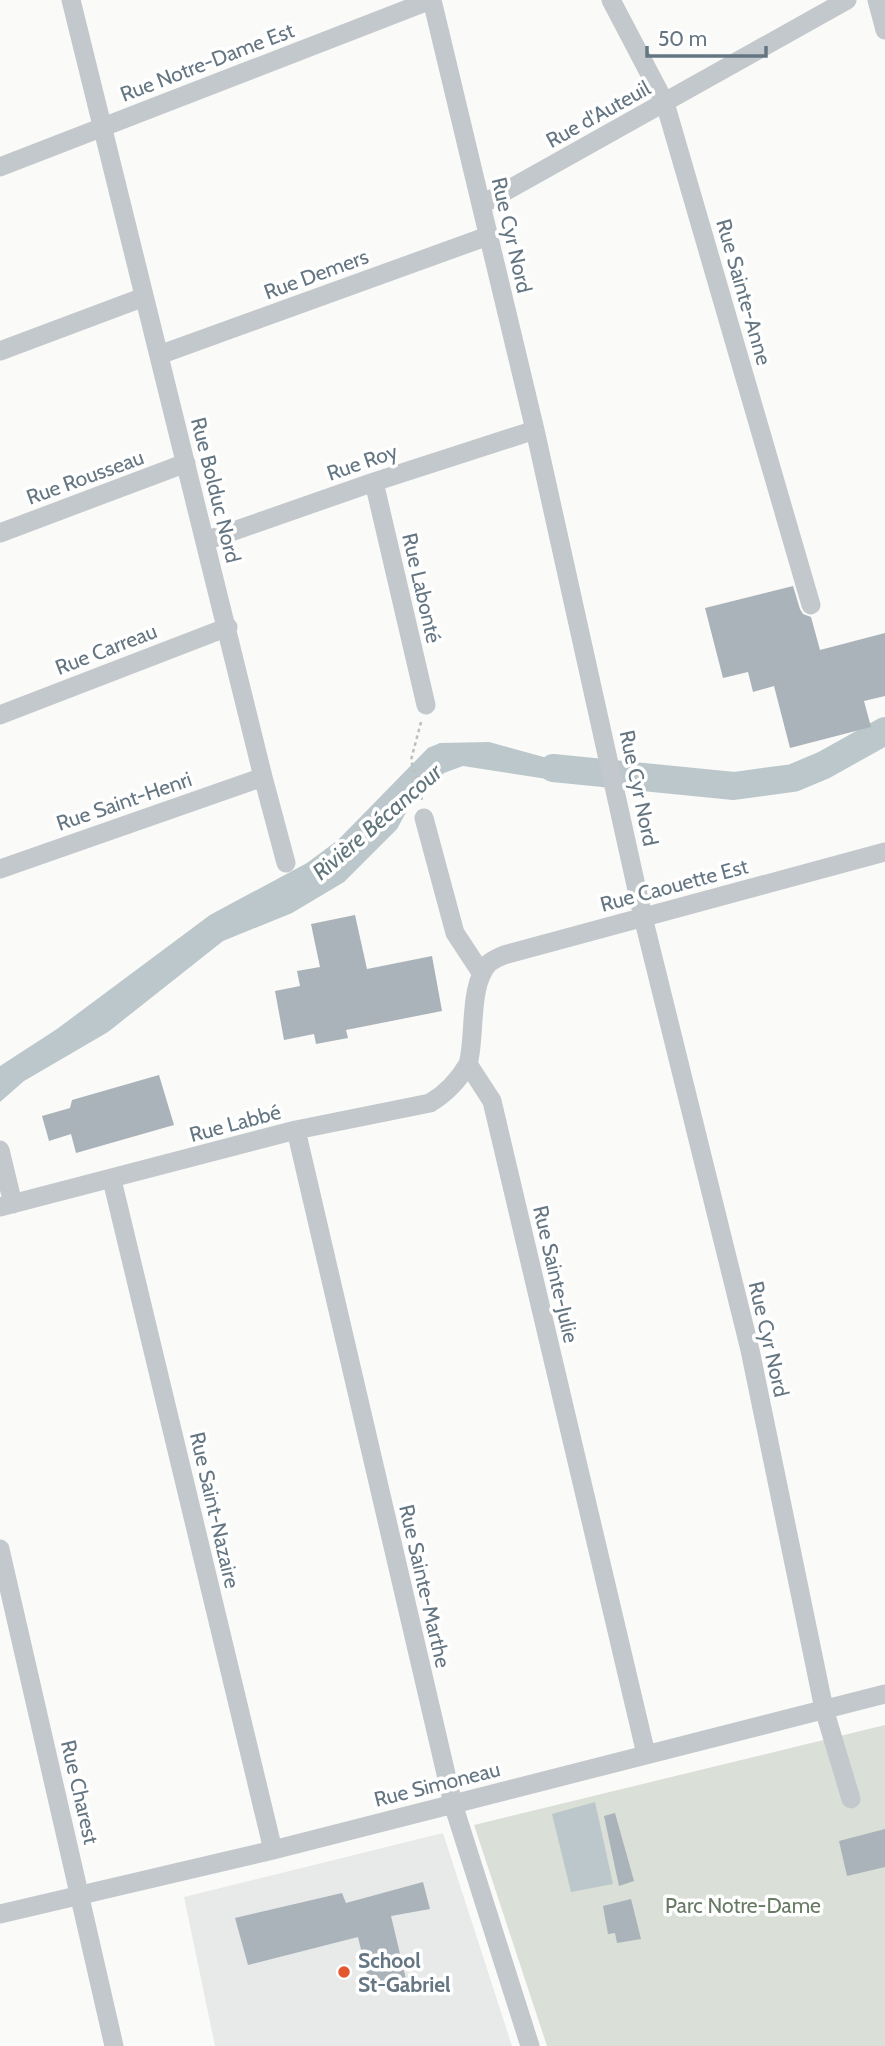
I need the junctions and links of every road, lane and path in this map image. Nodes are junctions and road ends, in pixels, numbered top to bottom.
1 (71, 0) edge
2 (431, 0) edge
3 (611, 0) edge
4 (847, 0) edge
5 (877, 0) edge
6 (885, 30) edge
7 (665, 103) junction
8 (104, 127) junction
9 (0, 167) edge
10 (481, 205) junction
11 (488, 236) junction
12 (144, 297) junction
13 (0, 351) edge
14 (159, 355) junction
15 (535, 430) junction
16 (186, 463) junction
17 (374, 482) junction
18 (0, 533) edge
19 (205, 541) junction
20 (811, 605) dead end
21 (228, 627) junction
22 (426, 705) joint
23 (0, 715) edge
24 (263, 777) junction
25 (424, 813) joint
26 (885, 852) edge
27 (286, 863) dead end
28 (0, 869) edge
29 (643, 917) junction
30 (482, 974) junction
31 (468, 1064) junction
32 (296, 1130) junction
33 (0, 1150) edge
34 (112, 1180) junction
35 (6, 1206) edge
36 (0, 1549) edge
37 (885, 1694) edge
38 (824, 1709) junction
39 (646, 1754) junction
40 (851, 1799) dead end
41 (453, 1804) junction
42 (273, 1850) junction
43 (80, 1896) junction
44 (0, 1914) edge
45 (114, 2046) edge
46 (530, 2046) edge

1 - 8 street, Rue Bolduc Nord
2 - 8 street, Rue Notre-Dame Est
2 - 10 street, Rue Cyr Nord
3 - 7 street, Rue Sainte-Anne
4 - 7 street, Rue d'Auteuil
5 - 6 street
7 - 10 street, Rue d'Auteuil
7 - 20 street, Rue Sainte-Anne
8 - 9 street, Rue Notre-Dame Est
8 - 12 street, Rue Bolduc Nord
10 - 11 street, Rue Cyr Nord
11 - 14 street, Rue Demers
11 - 15 street, Rue Cyr Nord
12 - 13 street
12 - 14 street, Rue Bolduc Nord
14 - 16 street, Rue Bolduc Nord
15 - 17 street, Rue Roy
15 - 29 street, Rue Cyr Nord
16 - 18 street, Rue Rousseau
16 - 19 street, Rue Bolduc Nord
17 - 19 street, Rue Roy
17 - 22 street, Rue Labonté
19 - 21 street, Rue Bolduc Nord
21 - 23 street, Rue Carreau
21 - 24 street, Rue Bolduc Nord
22 - 25 path
24 - 27 street, Rue Bolduc Nord
24 - 28 street, Rue Saint-Henri
25 - 30 street
26 - 29 street, Rue Caouette Est
29 - 30 street, Rue Caouette Est
29 - 38 street, Rue Cyr Nord
30 - 31 street
31 - 32 street, Rue Labbé
31 - 39 street, Rue Sainte-Julie
32 - 34 street, Rue Labbé
32 - 41 street, Rue Sainte-Marthe
33 - 35 street
34 - 35 street, Rue Labbé
34 - 42 street, Rue Saint-Nazaire
36 - 43 street, Rue Charest
37 - 38 street, Rue Simoneau
38 - 39 street, Rue Simoneau
38 - 40 street, Rue Cyr Nord
39 - 41 street, Rue Simoneau
41 - 42 street, Rue Simoneau
41 - 46 street, Rue Sainte-Marthe
42 - 43 street, Rue Simoneau
43 - 44 street, Rue Simoneau
43 - 45 street, Rue Charest

